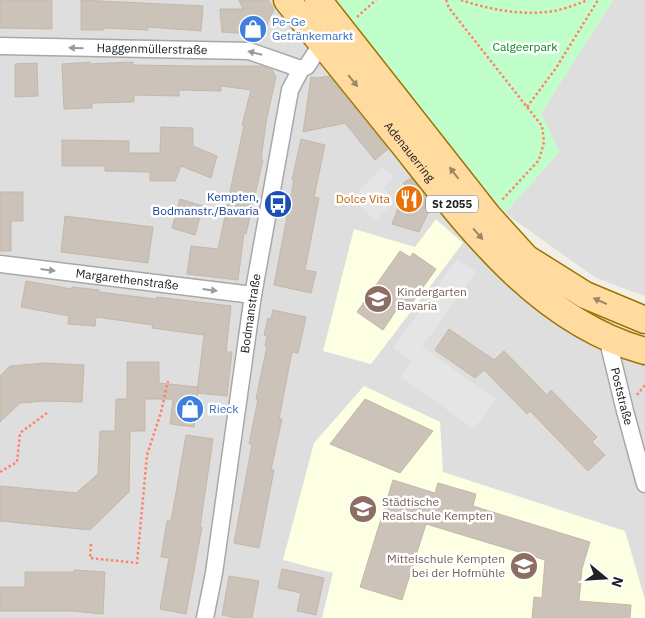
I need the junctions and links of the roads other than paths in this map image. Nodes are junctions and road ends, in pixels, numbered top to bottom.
1 (287, 0) edge
2 (318, 0) edge
3 (335, 33) junction
4 (0, 46) edge
5 (301, 69) junction
6 (0, 264) edge
7 (253, 295) junction
8 (645, 320) edge
9 (607, 338) junction
10 (645, 351) edge
11 (645, 484) edge
12 (205, 618) edge

1 - 3 main road, Adenauerring / St 2055
2 - 3 main road, Adenauerring / St 2055
3 - 5 street, Bodmanstraße
8 -> 3 main road, Adenauerring / St 2055
3 -> 9 main road, Adenauerring / St 2055
5 -> 4 street, Haggenmüllerstraße
5 - 7 street, Bodmanstraße
6 -> 7 street, Margarethenstraße
7 - 12 street, Bodmanstraße
9 - 10 main road, Adenauerring / St 2055
9 - 11 street, Poststraße

